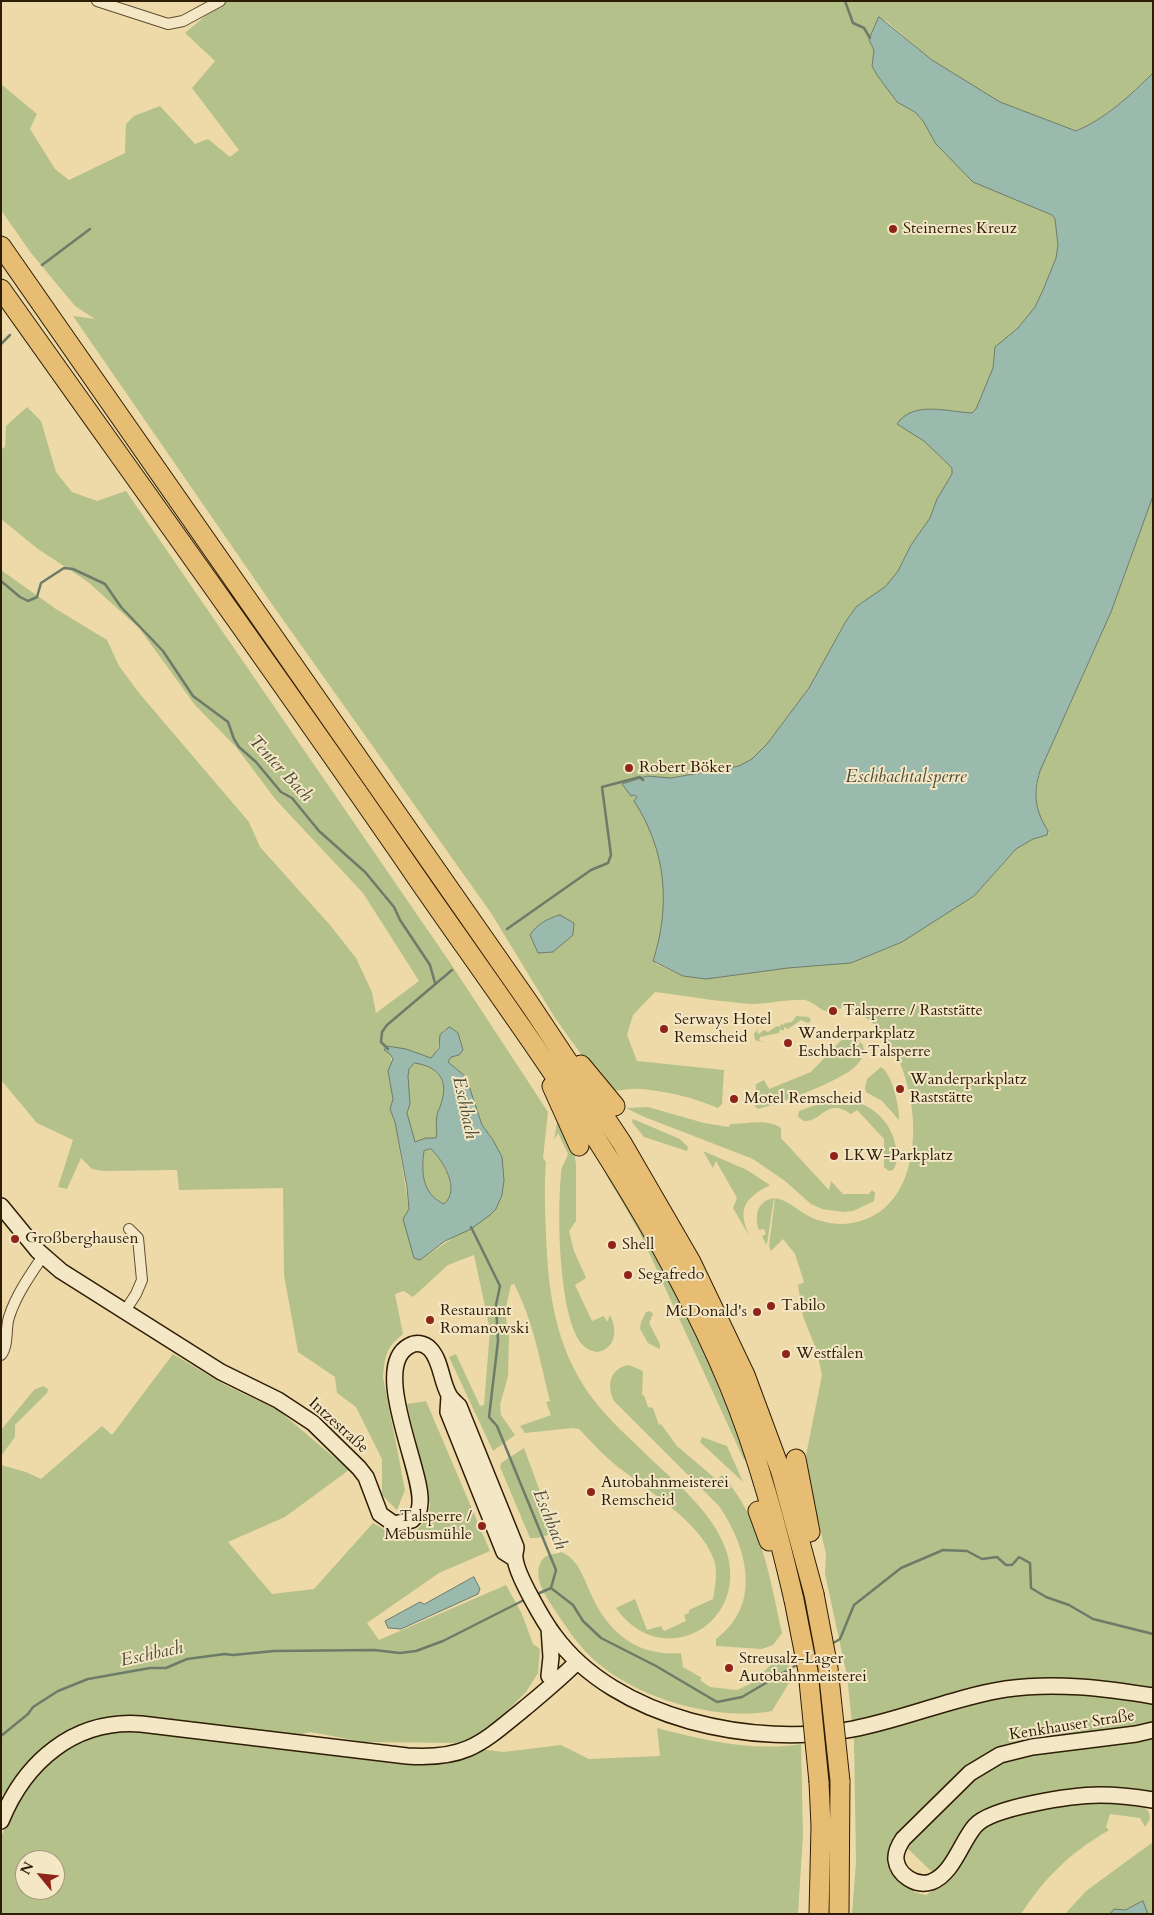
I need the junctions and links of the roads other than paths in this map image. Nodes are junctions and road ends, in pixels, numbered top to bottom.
1 (97, 1) edge
2 (220, 1) edge
3 (1, 246) edge
4 (1, 289) edge
5 (547, 1048) junction
6 (615, 1106) dead end
7 (579, 1146) dead end
8 (1, 1206) edge
9 (129, 1229) dead end
10 (42, 1256) junction
11 (125, 1312) junction
12 (1, 1355) edge
13 (796, 1458) dead end
14 (758, 1511) dead end
15 (814, 1594) junction
16 (794, 1600) junction
17 (548, 1628) junction
18 (575, 1660) junction
19 (548, 1676) junction
20 (1153, 1696) edge
21 (526, 1707) junction
22 (1153, 1730) edge
23 (1153, 1800) edge
24 (1, 1821) edge
25 (818, 1914) edge
26 (839, 1914) edge

1 - 2 street
3 - 5 highway
4 - 5 highway
5 - 6 highway
5 - 7 highway
5 - 15 highway
5 - 16 highway
8 - 10 main road, Intzestraße
9 - 11 street
10 - 11 main road, Intzestraße
10 - 12 street
11 - 17 main road, Intzestraße
13 - 15 highway
14 - 16 highway
15 - 26 highway, bridge
16 - 25 highway, bridge
17 - 18 main road
17 - 19 main road
18 - 19 main road
18 - 20 main road
18 - 21 main road
19 - 21 main road
21 - 24 main road
22 - 23 main road, Kenkhauser Straße

